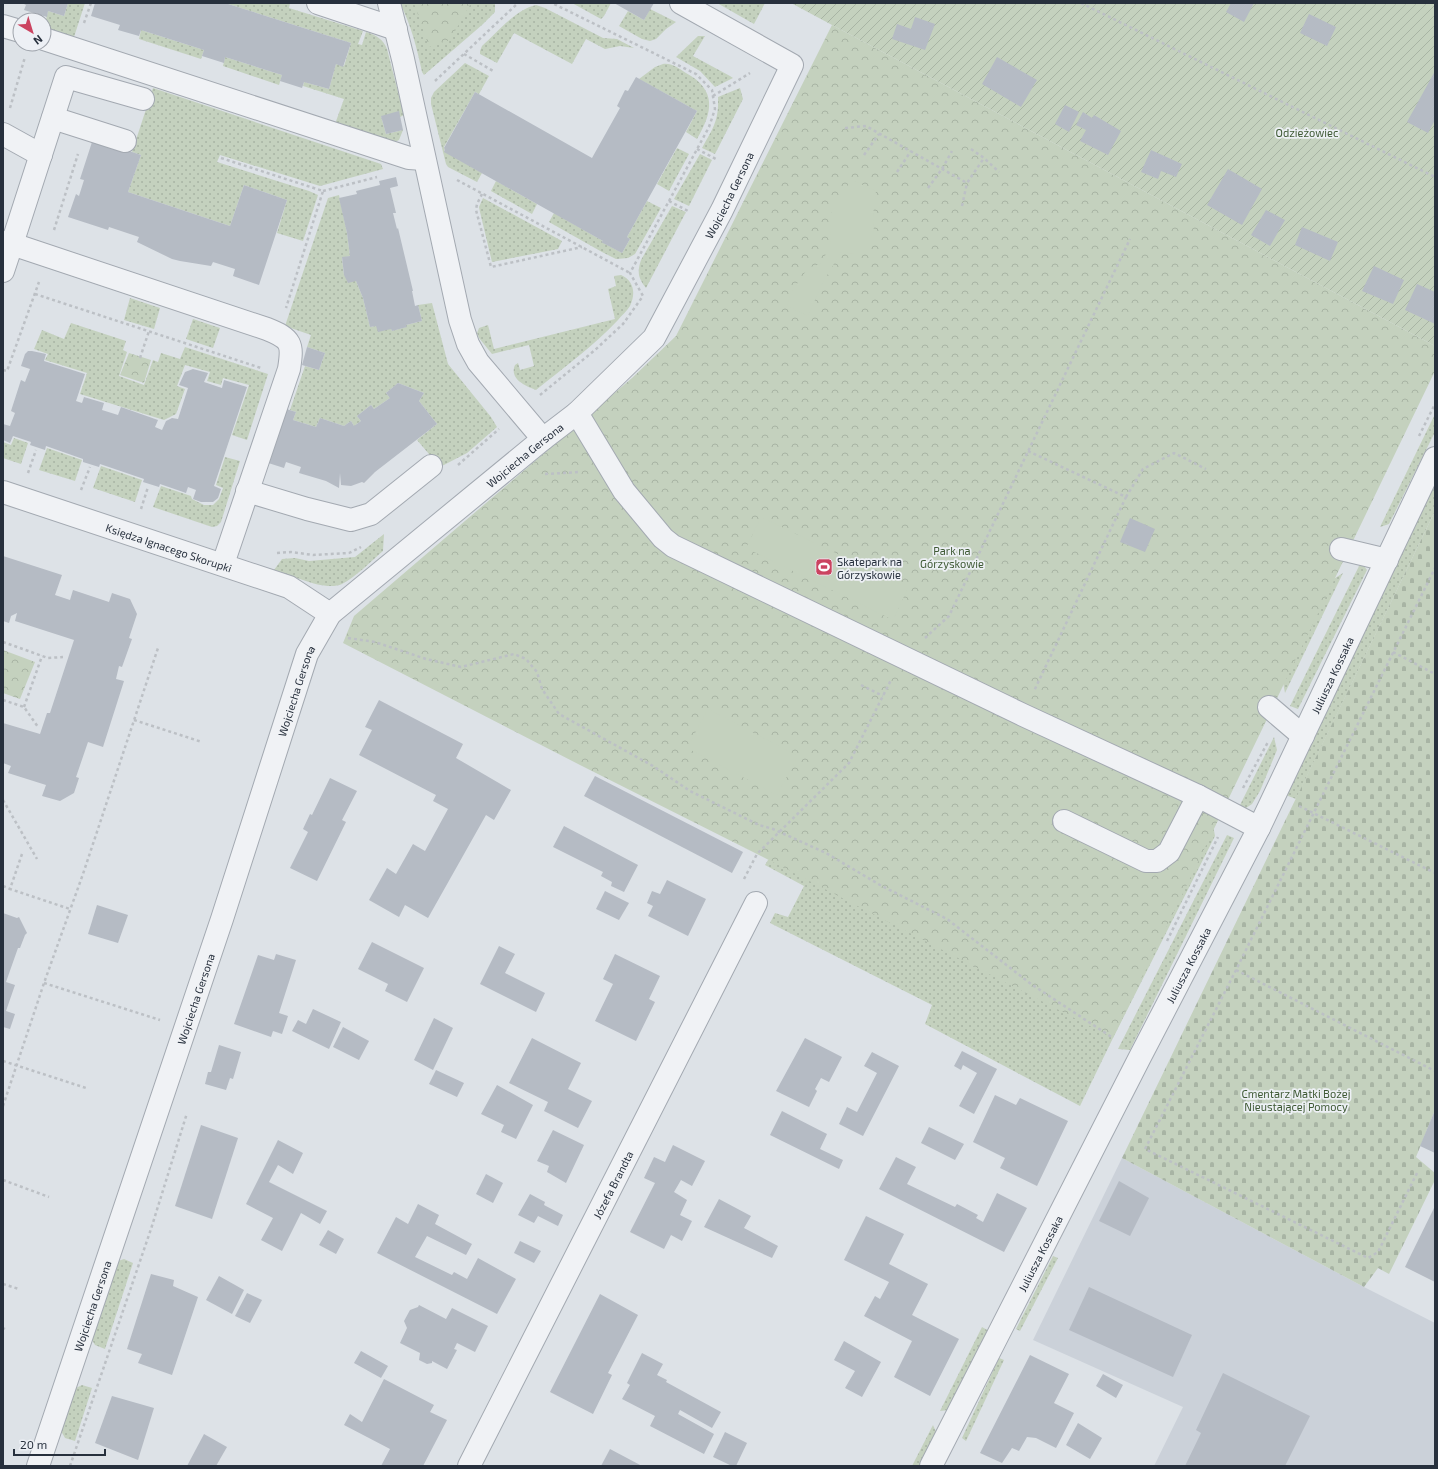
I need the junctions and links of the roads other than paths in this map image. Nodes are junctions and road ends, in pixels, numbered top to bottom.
1 (318, 3) edge
2 (389, 3) edge
3 (681, 3) edge
4 (396, 29) junction
5 (52, 42) edge
6 (143, 99) dead end
7 (53, 118) junction
8 (3, 134) edge
9 (125, 141) dead end
10 (41, 155) junction
11 (424, 158) junction
12 (7, 243) edge
13 (3, 271) edge
14 (577, 413) junction
15 (543, 438) junction
16 (1435, 458) edge
17 (431, 466) dead end
18 (247, 491) junction
19 (3, 492) edge
20 (1341, 549) dead end
21 (1387, 560) junction
22 (223, 564) junction
23 (330, 614) junction
24 (1269, 707) dead end
25 (1303, 736) junction
26 (1198, 796) junction
27 (1064, 821) dead end
28 (1259, 828) junction
29 (756, 903) dead end
30 (38, 1466) edge
31 (469, 1466) edge
32 (931, 1466) edge

1 - 4 street
2 - 4 street
3 - 14 street, Wojciecha Gersona
4 - 11 street
5 - 11 street
6 - 7 street
7 - 9 street
7 - 10 street
8 - 10 street
10 - 12 street
11 - 15 street
12 - 13 street
12 - 18 street
14 - 15 street, Wojciecha Gersona
14 - 26 street
15 - 23 street, Wojciecha Gersona
16 - 21 street, Juliusza Kossaka
17 - 18 street
18 - 22 street
19 - 22 street, Księdza Ignacego Skorupki
20 - 21 street
21 - 25 street, Juliusza Kossaka
22 - 23 street, Księdza Ignacego Skorupki
23 - 30 street, Wojciecha Gersona
24 - 25 street
25 - 28 street, Juliusza Kossaka
26 - 27 street
26 - 28 street
28 - 32 street, Juliusza Kossaka
29 - 31 street, Józefa Brandta

